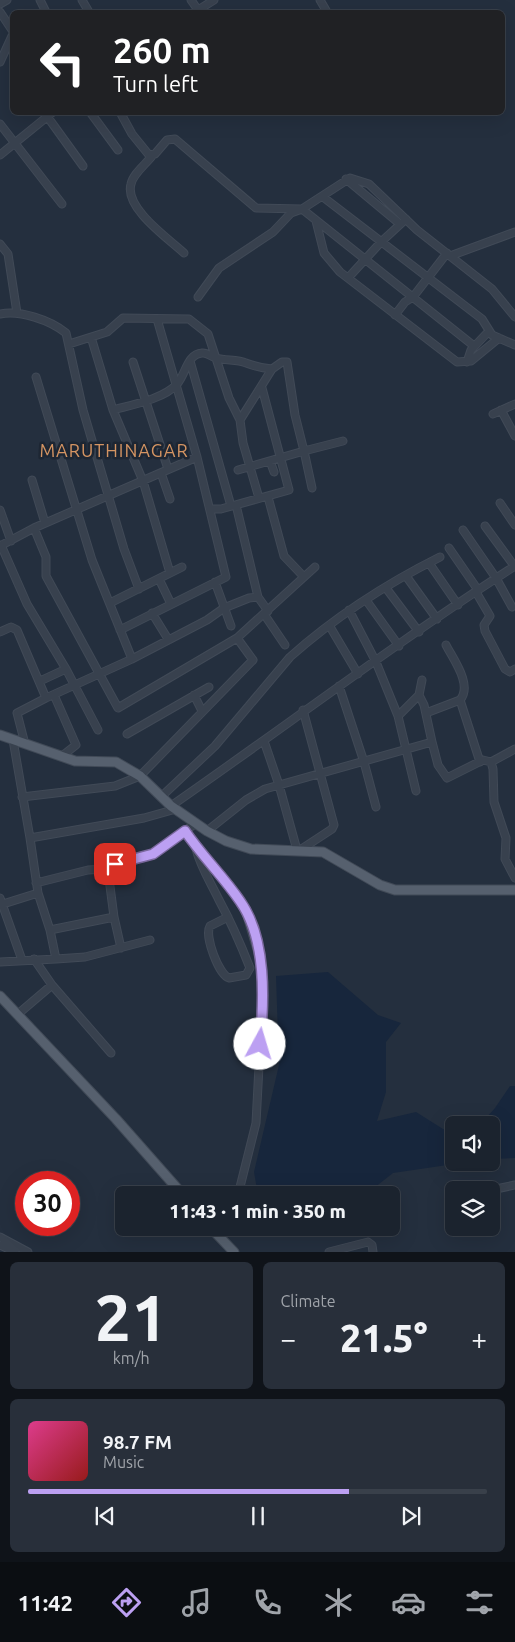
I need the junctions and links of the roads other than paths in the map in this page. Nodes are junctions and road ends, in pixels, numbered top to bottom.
1 (7, 0) edge
2 (214, 0) edge
3 (0, 4) edge
4 (199, 10) edge
5 (0, 12) edge
6 (10, 27) edge
7 (10, 40) edge
8 (1, 60) edge
9 (47, 115) edge
10 (49, 115) edge
11 (92, 115) edge
12 (122, 115) edge
13 (0, 124) edge
14 (15, 144) junction
15 (118, 150) dead end
16 (0, 155) edge
17 (152, 156) junction
18 (84, 166) dead end
19 (346, 180) junction
20 (323, 197) junction
21 (62, 204) dead end
22 (302, 209) junction
23 (316, 221) junction
24 (403, 222) junction
25 (515, 232) edge
26 (381, 242) junction
27 (0, 244) edge
28 (184, 253) dead end
29 (449, 254) junction
30 (365, 259) junction
31 (348, 278) junction
32 (428, 279) junction
33 (198, 297) dead end
34 (413, 297) junction
35 (17, 313) junction
36 (0, 314) edge
37 (395, 315) junction
38 (515, 317) edge
39 (157, 319) junction
40 (489, 331) junction
41 (91, 337) junction
42 (499, 338) junction
43 (69, 344) junction
44 (515, 345) edge
45 (474, 346) junction
46 (189, 358) junction
47 (215, 358) junction
48 (133, 362) dead end
49 (467, 362) junction
50 (256, 368) junction
51 (272, 369) junction
52 (36, 377) dead end
53 (176, 385) junction
54 (262, 386) junction
55 (145, 402) junction
56 (515, 404) edge
57 (113, 410) junction
58 (501, 410) junction
59 (493, 414) dead end
60 (240, 420) junction
61 (515, 436) edge
62 (343, 441) dead end
63 (304, 451) junction
64 (196, 457) junction
65 (280, 458) junction
66 (270, 461) junction
67 (251, 466) junction
68 (168, 469) junction
69 (238, 470) dead end
70 (274, 472) dead end
71 (161, 473) junction
72 (32, 480) dead end
73 (143, 481) junction
74 (312, 488) dead end
75 (110, 495) junction
76 (268, 497) junction
77 (259, 498) junction
78 (170, 499) dead end
79 (500, 503) dead end
80 (234, 505) junction
81 (78, 509) junction
82 (211, 509) junction
83 (0, 510) edge
84 (45, 523) junction
85 (515, 525) edge
86 (485, 526) dead end
87 (34, 528) junction
88 (463, 530) dead end
89 (11, 541) junction
90 (0, 546) edge
91 (449, 548) dead end
92 (440, 557) dead end
93 (428, 563) junction
94 (515, 566) edge
95 (182, 567) dead end
96 (315, 567) dead end
97 (170, 573) junction
98 (406, 576) junction
99 (304, 577) junction
100 (496, 578) junction
101 (159, 579) junction
102 (215, 582) junction
103 (386, 588) junction
104 (139, 589) junction
105 (478, 591) junction
106 (258, 597) junction
107 (366, 600) junction
108 (110, 603) junction
109 (171, 604) junction
110 (458, 605) junction
111 (512, 607) dead end
112 (224, 608) junction
113 (349, 610) junction
114 (266, 612) junction
115 (152, 613) junction
116 (437, 619) junction
117 (329, 625) junction
118 (230, 626) dead end
119 (120, 630) junction
120 (0, 632) edge
121 (419, 632) junction
122 (237, 638) junction
123 (168, 639) junction
124 (285, 645) dead end
125 (446, 645) dead end
126 (398, 646) junction
127 (132, 660) junction
128 (376, 662) junction
129 (66, 669) junction
130 (515, 669) edge
131 (97, 673) junction
132 (358, 674) junction
133 (422, 680) dead end
134 (40, 681) junction
135 (74, 684) junction
136 (209, 686) dead end
137 (339, 686) junction
138 (54, 695) junction
139 (194, 695) junction
140 (419, 695) junction
141 (46, 698) junction
142 (460, 700) junction
143 (303, 710) junction
144 (202, 711) junction
145 (426, 713) junction
146 (398, 716) junction
147 (98, 730) dead end
148 (127, 734) dead end
149 (0, 735) edge
150 (13, 740) junction
151 (264, 741) junction
152 (432, 742) junction
153 (24, 744) junction
154 (406, 750) junction
155 (515, 750) edge
156 (62, 756) junction
157 (364, 762) junction
158 (480, 762) junction
159 (491, 762) junction
160 (321, 772) junction
161 (140, 776) junction
162 (279, 785) junction
163 (416, 791) dead end
164 (162, 796) junction
165 (22, 798) junction
166 (174, 807) junction
167 (376, 807) dead end
168 (196, 823) junction
169 (185, 831) junction
170 (207, 831) junction
171 (30, 838) junction
172 (196, 847) junction
173 (298, 850) junction
174 (107, 870) junction
175 (515, 878) edge
176 (36, 883) junction
177 (515, 890) edge
178 (38, 893) junction
179 (1, 903) edge
180 (114, 917) junction
181 (228, 917) junction
182 (50, 930) junction
183 (150, 940) dead end
184 (121, 948) junction
185 (34, 959) junction
186 (56, 959) junction
187 (22, 960) junction
188 (0, 962) edge
189 (52, 985) junction
190 (0, 996) edge
191 (18, 1014) junction
192 (111, 1053) dead end
193 (515, 1185) edge
194 (175, 1186) edge
195 (240, 1186) edge
196 (500, 1188) edge
197 (219, 1236) edge
198 (1, 1240) edge
199 (14, 1252) edge
200 (28, 1252) edge
201 (234, 1252) edge
202 (329, 1252) edge
203 (373, 1252) edge

1 - 3 street
2 - 4 street
5 - 6 street
7 - 8 street
9 - 14 street
10 - 18 street
11 - 15 street
12 - 17 street
13 - 14 street
14 - 16 street
14 - 21 street
17 - 22 street
17 - 28 street
19 - 20 street
19 - 24 street
19 - 24 street
20 - 22 street
20 - 26 street
22 - 23 street
22 - 33 street
23 - 30 street
23 - 31 street
24 - 26 street
24 - 29 street
25 - 29 street
26 - 30 street
26 - 32 street
27 - 35 street
29 - 32 street
29 - 38 street
30 - 31 street
30 - 34 street
31 - 37 street
32 - 34 street
32 - 40 street
34 - 37 street
34 - 45 street
35 - 36 street
35 - 43 street
37 - 49 street
39 - 41 street
39 - 47 street
39 - 53 street
40 - 42 street
40 - 45 street
41 - 43 street
41 - 57 street
42 - 44 street
42 - 49 street
43 - 75 street
45 - 49 street
46 - 47 street
46 - 53 street
46 - 80 street
47 - 50 street
47 - 60 street
48 - 55 street
50 - 51 street
50 - 54 street
51 - 54 street
51 - 63 street
52 - 81 street
53 - 55 street
53 - 64 street
54 - 60 street
54 - 65 street
55 - 57 street
55 - 68 street
56 - 58 street
57 - 73 street
58 - 59 street
58 - 61 street
60 - 67 street
62 - 63 street
63 - 65 street
63 - 74 street
64 - 68 street
64 - 82 street
65 - 66 street
65 - 76 street
66 - 67 street
66 - 70 street
67 - 69 street
67 - 77 street
68 - 71 street
71 - 73 street
71 - 78 street
72 - 84 street
73 - 75 street
73 - 97 street
75 - 81 street
75 - 104 street
76 - 77 street
76 - 99 street
77 - 80 street
79 - 85 street
80 - 82 street
80 - 106 street
81 - 84 street
81 - 108 street
82 - 102 street
83 - 89 street
84 - 87 street
86 - 94 street
87 - 89 street
87 - 131 street
88 - 100 street
89 - 90 street
90 - 129 street
91 - 105 street
92 - 93 street
93 - 98 street
93 - 110 street
94 - 100 street
95 - 97 street
96 - 99 street
97 - 101 street
98 - 103 street
98 - 116 street
99 - 114 street
100 - 105 street
100 - 111 street
101 - 104 street
101 - 109 street
102 - 109 street
102 - 112 street
103 - 107 street
103 - 121 street
104 - 108 street
105 - 110 street
105 - 130 street
106 - 112 street
106 - 114 street
107 - 113 street
107 - 126 street
108 - 119 street
109 - 115 street
110 - 116 street
112 - 118 street
112 - 123 street
113 - 117 street
113 - 128 street
114 - 122 street
114 - 124 street
115 - 119 street
115 - 123 street
116 - 121 street
117 - 132 street
117 - 164 street
119 - 127 street
120 - 134 street
121 - 126 street
122 - 131 street
122 - 144 street
123 - 127 street
125 - 142 street
126 - 128 street
127 - 131 street
128 - 132 street
128 - 146 street
129 - 134 street
129 - 135 street
131 - 135 street
132 - 137 street
133 - 140 street
134 - 141 street
135 - 138 street
135 - 147 street
136 - 139 street
137 - 143 street
137 - 157 street
138 - 141 street
138 - 156 street
139 - 144 street
139 - 148 street
140 - 145 street
140 - 146 street
141 - 153 street
142 - 145 street
142 - 158 street
143 - 151 street
143 - 160 street
144 - 161 street
145 - 152 street
146 - 154 street
149 - 150 main road
150 - 153 main road
150 - 165 street
151 - 162 street
151 - 166 street
152 - 154 street
152 - 158 street
153 - 156 main road
154 - 157 street
154 - 163 street
155 - 159 street
156 - 161 main road
157 - 160 street
157 - 167 street
158 - 159 street
159 - 175 street
160 - 162 street
160 - 173 street
161 - 164 main road
161 - 165 street
162 - 170 street
162 - 173 street
164 - 166 main road
165 - 171 street
166 - 168 main road
166 - 171 street
168 - 169 street
168 - 170 main road
169 - 172 street
169 - 174 street
170 - 173 main road
171 - 176 street
172 - 181 street
172 - 195 street
173 - 177 main road
174 - 176 street
174 - 180 street
176 - 178 street
178 - 179 street
178 - 182 street
179 - 187 street
180 - 182 street
180 - 184 street
181 - 181 street
182 - 186 street
183 - 184 street
184 - 186 street
185 - 186 street
185 - 187 street
185 - 189 street
187 - 188 street
189 - 191 street
189 - 192 street
190 - 191 main road
191 - 194 main road
193 - 196 street
197 - 201 main road
198 - 199 street
198 - 200 street
202 - 203 street

